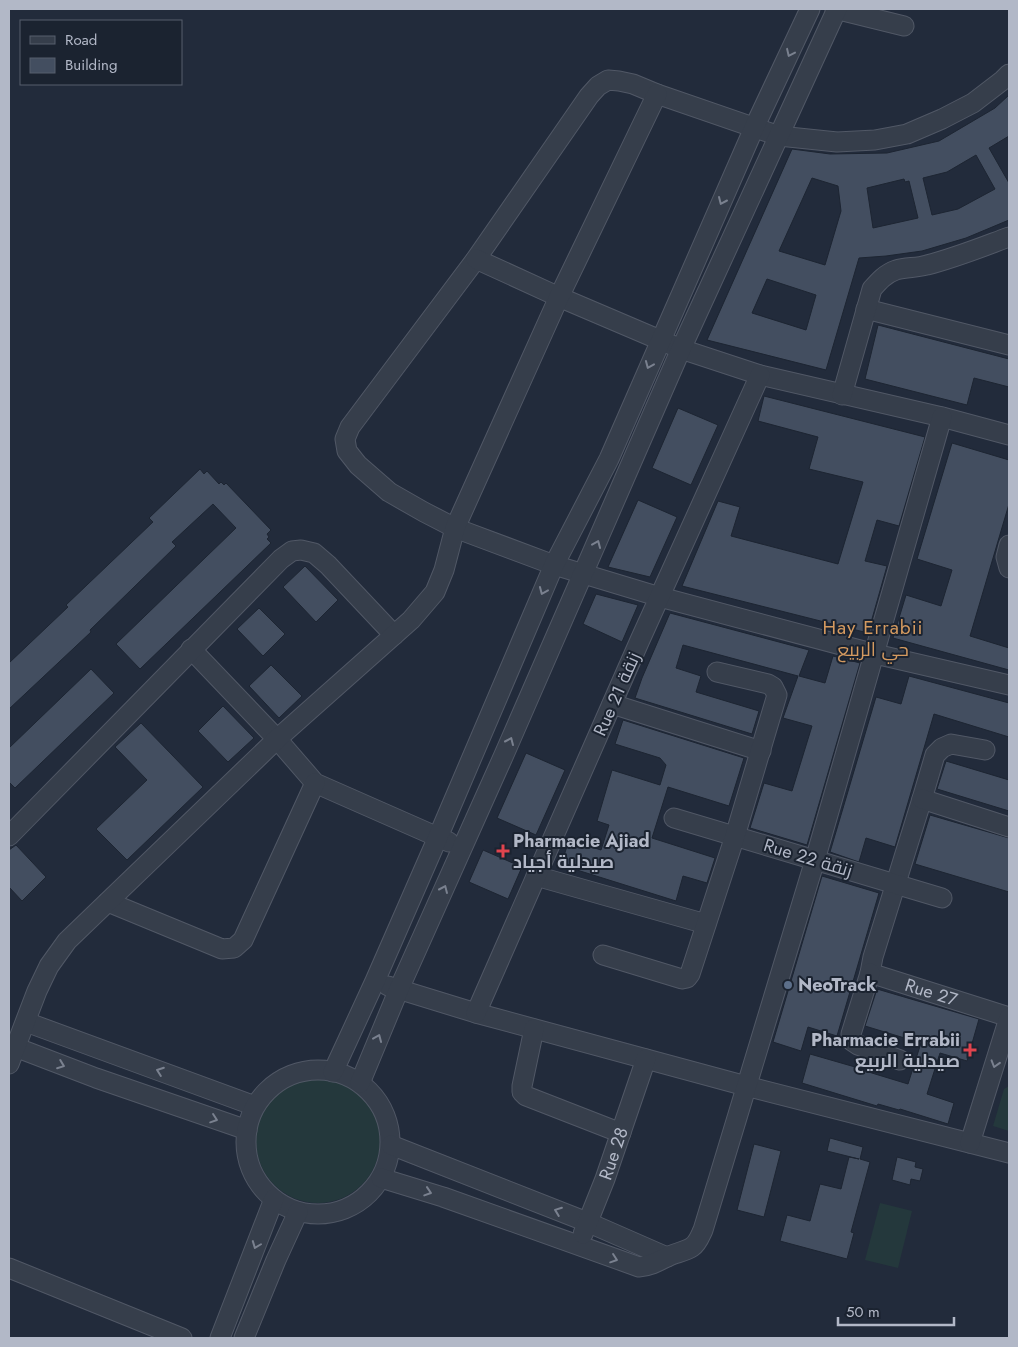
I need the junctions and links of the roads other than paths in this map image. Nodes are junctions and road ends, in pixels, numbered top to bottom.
1 (810, 9) edge
2 (836, 9) edge
3 (904, 26) dead end
4 (1009, 74) edge
5 (657, 94) junction
6 (754, 128) junction
7 (779, 136) junction
8 (1009, 237) edge
9 (476, 259) junction
10 (559, 298) junction
11 (866, 309) junction
12 (660, 340) junction
13 (1009, 345) edge
14 (681, 349) junction
15 (760, 375) junction
16 (842, 395) junction
17 (942, 417) junction
18 (1009, 436) edge
19 (455, 528) junction
20 (1009, 545) edge
21 (554, 565) junction
22 (1009, 568) edge
23 (584, 573) junction
24 (660, 597) junction
25 (394, 635) junction
26 (191, 649) junction
27 (874, 654) junction
28 (717, 672) dead end
29 (1009, 686) edge
30 (612, 704) junction
31 (277, 739) junction
32 (761, 750) junction
33 (985, 750) dead end
34 (315, 783) junction
35 (922, 798) junction
36 (674, 818) dead end
37 (1009, 827) edge
38 (9, 836) edge
39 (735, 836) junction
40 (438, 837) junction
41 (463, 848) junction
42 (815, 860) junction
43 (536, 876) junction
44 (896, 884) junction
45 (942, 898) dead end
46 (108, 902) junction
47 (706, 924) junction
48 (603, 955) dead end
49 (871, 965) junction
50 (375, 982) junction
51 (399, 989) junction
52 (476, 1014) junction
53 (1009, 1017) edge
54 (26, 1022) junction
55 (534, 1029) junction
56 (12, 1056) edge
57 (646, 1059) junction
58 (900, 1060) dead end
59 (333, 1072) junction
60 (360, 1083) junction
61 (746, 1086) junction
62 (255, 1106) junction
63 (246, 1130) junction
64 (621, 1133) junction
65 (970, 1143) junction
66 (391, 1145) junction
67 (1009, 1153) edge
68 (381, 1178) junction
69 (274, 1199) junction
70 (298, 1212) junction
71 (587, 1222) junction
72 (579, 1247) junction
73 (668, 1257) junction
74 (9, 1268) edge
75 (182, 1338) edge
76 (220, 1338) edge
77 (244, 1338) edge

1 -> 6 street
2 - 3 street
2 - 7 street
4 - 7 street
5 - 6 street
5 - 9 street
5 - 10 street
6 - 7 street
6 -> 12 street
7 - 14 street
8 - 11 street
9 - 10 street
9 - 19 street
10 - 12 street
10 - 19 street
11 - 13 street
11 - 16 street
12 - 14 street
12 -> 21 street
14 - 15 street
23 -> 14 street
15 - 16 street
15 - 24 street, Rue 21 زنقة
16 - 17 street
17 - 18 street
17 - 27 street
19 - 21 street
19 - 25 street
20 - 22 street
21 - 23 street
21 -> 40 street
23 - 24 street
41 -> 23 street
24 - 27 street
24 - 30 street, Rue 21 زنقة
25 - 26 street
25 - 31 street
26 - 31 street
26 - 38 street
27 - 29 street
27 - 42 street
28 - 32 street
30 - 32 street
30 - 43 street, Rue 21 زنقة
31 - 34 street
31 - 46 street
32 - 39 street
33 - 35 street
34 - 40 street
34 - 46 street
35 - 37 street
35 - 44 street
36 - 39 street, Rue 22 زنقة
39 - 42 street, Rue 22 زنقة
39 - 47 street
40 - 41 street
40 - 50 street
51 -> 41 street
42 - 44 street, Rue 22 زنقة
42 - 61 street
43 - 47 street
43 - 52 street, Rue 21 زنقة
44 - 45 street, Rue 22 زنقة
44 - 49 street
46 - 54 street
47 - 48 street
49 - 53 street, Rue 27
49 - 58 street
50 - 51 street
50 - 59 street
51 - 52 street
60 -> 51 street
52 - 55 street
53 -> 65 street
54 - 56 street
62 -> 54 street
55 - 57 street
55 - 64 street
56 -> 63 street
57 - 61 street
57 - 64 street, Rue 28
59 - 60 street
59 - 62 street
60 - 66 street
61 - 65 street
61 - 73 street
62 - 63 street
63 - 69 street
64 - 71 street, Rue 28
65 - 67 street
66 - 68 street
71 -> 66 street
68 - 70 street
68 -> 72 street
69 - 70 street
69 -> 76 street
70 - 77 street
71 - 72 street, Rue 28
71 - 73 street
72 -> 73 street
74 - 75 street

